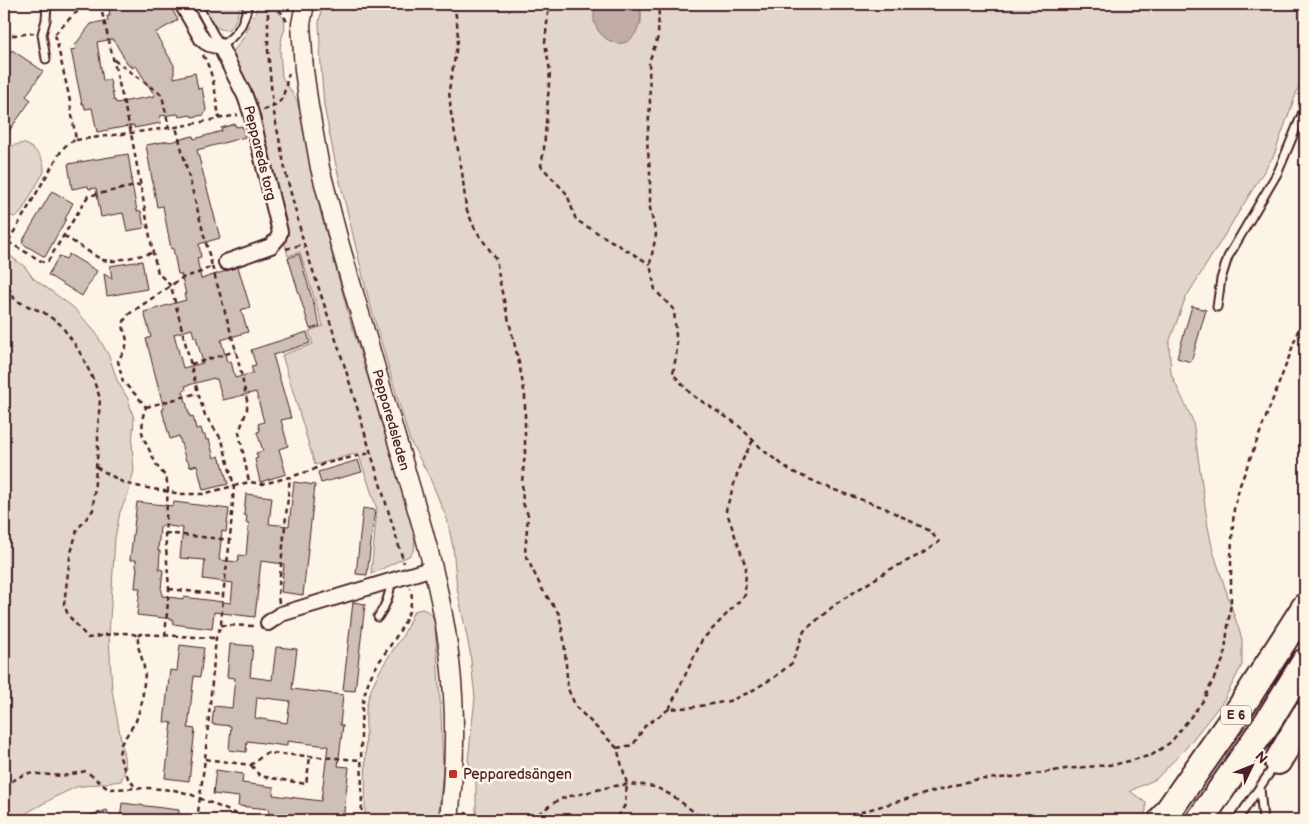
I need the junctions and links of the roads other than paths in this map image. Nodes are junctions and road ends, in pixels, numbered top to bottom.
1 (49, 4) edge
2 (182, 4) edge
3 (197, 4) edge
4 (248, 4) edge
5 (292, 4) edge
6 (305, 4) edge
7 (294, 26) junction
8 (220, 46) junction
9 (46, 59) dead end
10 (1305, 107) edge
11 (226, 262) road end
12 (1218, 307) dead end
13 (433, 568) junction
14 (391, 581) junction
15 (1305, 606) edge
16 (378, 617) dead end
17 (268, 623) road end
18 (1305, 662) edge
19 (1305, 715) edge
20 (1278, 762) joint
21 (1260, 788) junction
22 (449, 820) edge
23 (1162, 820) edge
24 (1200, 820) edge
25 (1237, 820) edge
26 (1263, 820) edge

1 - 9 lane
2 - 8 street
3 - 8 lane
4 - 8 lane
5 - 7 street, Pepparedsleden
6 - 7 street, Pepparedsleden
7 - 13 street, Pepparedsleden
8 - 11 street, Peppareds torg
10 - 12 lane
13 - 14 street
13 - 22 street, Pepparedsleden
14 - 16 lane
14 - 17 street
15 - 23 highway, E 6
18 - 24 highway, E 6
19 - 20 highway
20 - 21 lane
21 - 25 lane
21 - 26 lane

